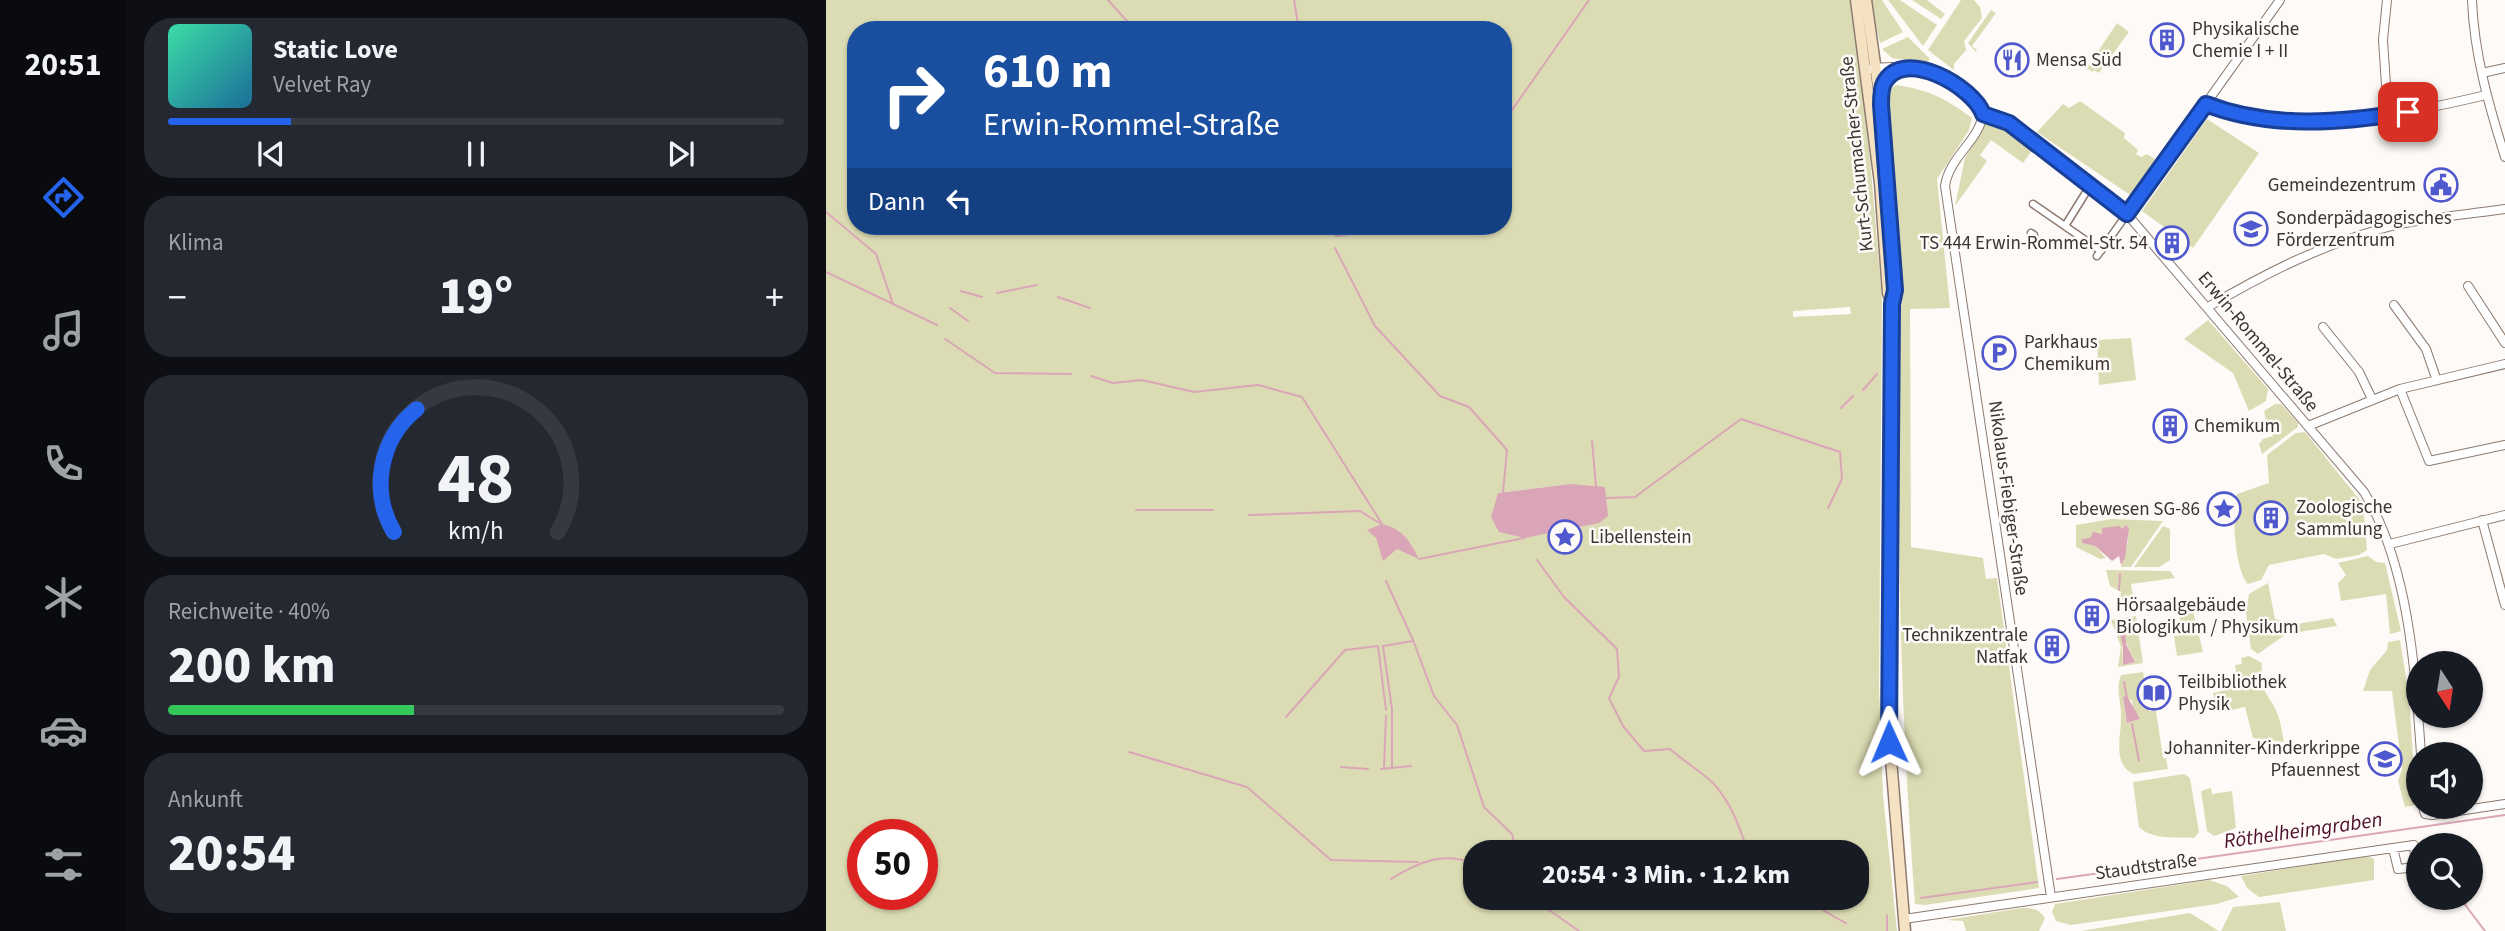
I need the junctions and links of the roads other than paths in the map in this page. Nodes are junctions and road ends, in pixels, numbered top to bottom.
1 (1856, 0) edge
2 (1866, 0) edge
3 (2280, 0) edge
4 (2387, 0) edge
5 (2472, 0) edge
6 (1906, 67) junction
7 (2505, 68) edge
8 (1871, 69) junction
9 (2482, 73) junction
10 (2486, 95) junction
11 (2206, 104) junction
12 (1881, 105) junction
13 (1983, 114) junction
14 (2388, 115) junction
15 (2505, 157) edge
16 (2088, 189) dead end
17 (2034, 204) dead end
18 (2505, 209) edge
19 (2122, 222) junction
20 (2067, 230) junction
21 (2468, 286) dead end
22 (1892, 304) junction
23 (2394, 306) dead end
24 (2208, 307) junction
25 (2323, 327) dead end
26 (2505, 343) edge
27 (2505, 364) edge
28 (2436, 378) junction
29 (2400, 389) junction
30 (2372, 399) junction
31 (2308, 426) junction
32 (2505, 444) edge
33 (2505, 515) edge
34 (2482, 520) junction
35 (2390, 544) junction
36 (2505, 604) edge
37 (2419, 742) edge
38 (2505, 804) edge
39 (2483, 806) edge
40 (2393, 848) dead end
41 (2051, 897) junction
42 (1904, 919) junction
43 (1905, 931) edge

1 - 8 main road, Kurt-Schumacher-Straße
2 - 8 main road, Kurt-Schumacher-Straße
3 - 11 street
4 - 14 street
5 - 9 street
6 - 8 street, Erwin-Rommel-Straße
6 - 12 street
6 - 13 street, Erwin-Rommel-Straße
7 - 9 street
8 - 12 main road, Kurt-Schumacher-Straße
8 - 22 main road, Kurt-Schumacher-Straße
9 - 10 street
10 - 14 street
10 - 15 street
11 - 14 street
11 - 19 street
12 - 22 main road, Kurt-Schumacher-Straße
13 - 19 street, Erwin-Rommel-Straße
13 - 41 street, Nikolaus-Fiebiger-Straße
16 - 20 street
17 - 20 street
18 - 24 street
19 - 20 street
19 - 24 street, Erwin-Rommel-Straße
21 - 26 street
22 - 42 main road, Kurt-Schumacher-Straße
23 - 28 street
24 - 31 street, Erwin-Rommel-Straße
25 - 30 street
27 - 28 street
28 - 29 street
29 - 30 street
29 - 32 street
30 - 31 street
31 - 35 street, Erwin-Rommel-Straße
33 - 34 street
34 - 35 street
34 - 36 street
35 - 37 street, Erwin-Rommel-Straße
38 - 39 street
40 - 41 street, Staudtstraße
41 - 42 street, Staudtstraße
42 - 43 main road, Kurt-Schumacher-Straße

